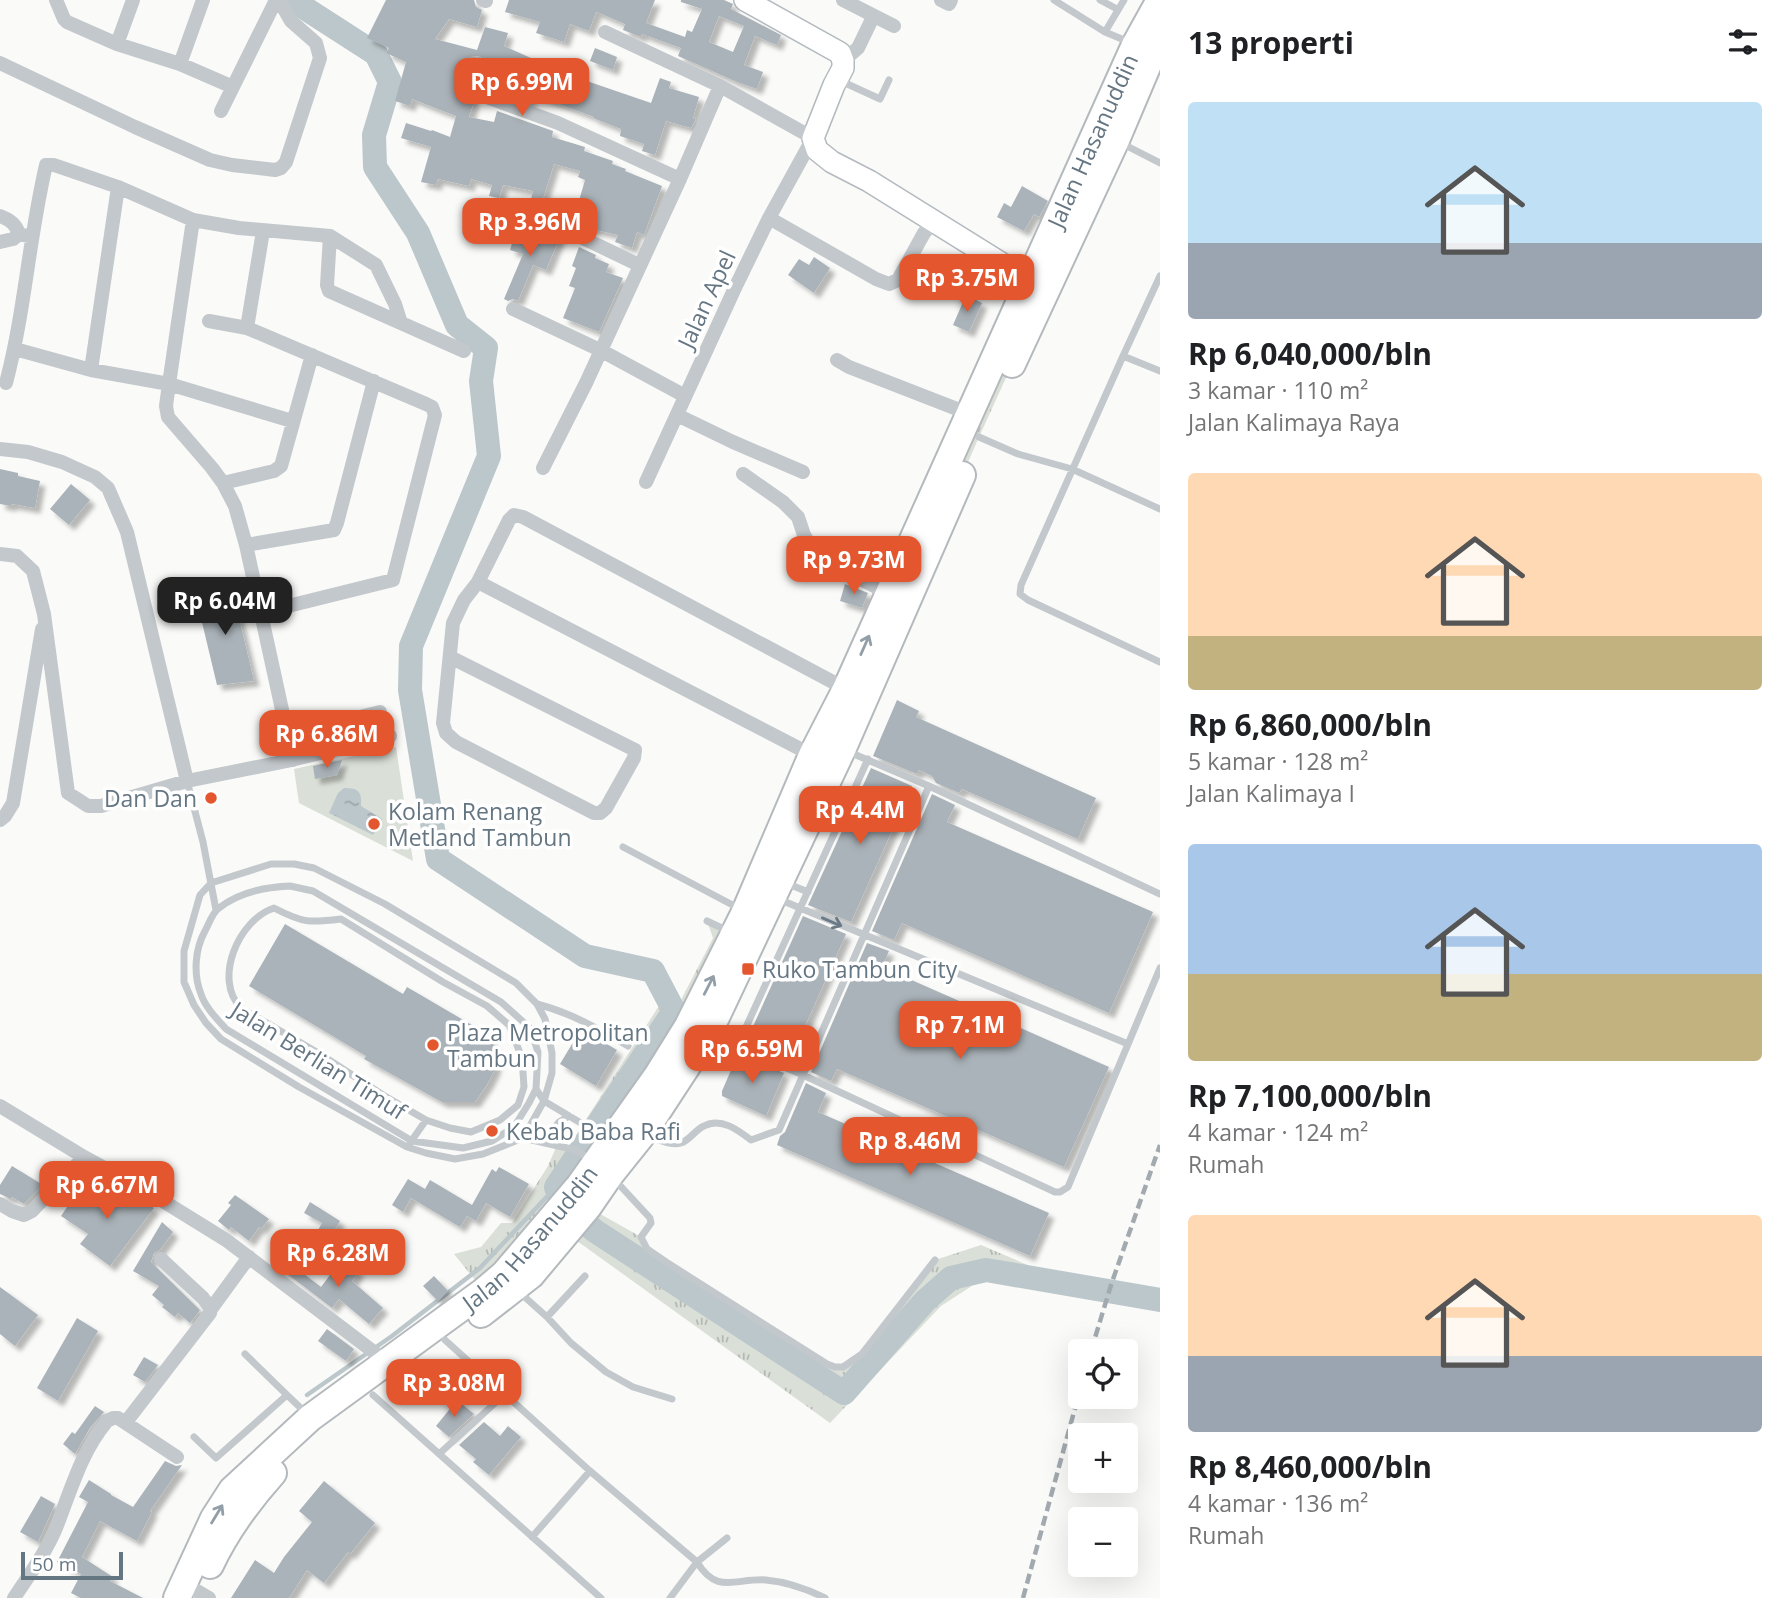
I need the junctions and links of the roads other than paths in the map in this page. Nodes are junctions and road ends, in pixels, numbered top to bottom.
1 (133, 0) edge
2 (203, 0) edge
3 (277, 0) edge
4 (745, 0) edge
5 (843, 0) edge
6 (940, 0) edge
7 (951, 0) edge
8 (1054, 0) edge
9 (1100, 0) edge
10 (1124, 0) edge
11 (1160, 0) edge
12 (62, 5) edge
13 (769, 6) edge
14 (1117, 9) junction
15 (873, 17) junction
16 (894, 26) dead end
17 (605, 32) dead end
18 (1105, 32) junction
19 (1160, 36) edge
20 (117, 44) junction
21 (1135, 45) junction
22 (843, 61) junction
23 (0, 63) edge
24 (180, 64) junction
25 (475, 65) dead end
26 (889, 80) dead end
27 (834, 85) junction
28 (720, 86) junction
29 (233, 87) junction
30 (220, 111) dead end
31 (813, 138) junction
32 (1116, 140) junction
33 (1160, 163) edge
34 (680, 179) junction
35 (118, 187) junction
36 (529, 212) dead end
37 (0, 216) edge
38 (769, 218) junction
39 (193, 220) junction
40 (934, 220) junction
41 (263, 231) junction
42 (25, 235) junction
43 (330, 236) junction
44 (0, 242) edge
45 (639, 265) junction
46 (1160, 276) edge
47 (1037, 286) junction
48 (513, 309) dead end
49 (209, 321) dead end
50 (401, 323) junction
51 (247, 328) junction
52 (15, 349) junction
53 (600, 350) junction
54 (464, 351) dead end
55 (312, 355) junction
56 (1123, 356) junction
57 (837, 360) dead end
58 (91, 370) junction
59 (1160, 371) edge
60 (374, 382) junction
61 (6, 383) dead end
62 (169, 384) junction
63 (685, 396) junction
64 (677, 415) junction
65 (292, 421) junction
66 (975, 426) junction
67 (0, 449) edge
68 (543, 468) dead end
69 (1072, 469) junction
70 (803, 472) dead end
71 (743, 474) dead end
72 (646, 482) dead end
73 (223, 483) junction
74 (1160, 509) edge
75 (246, 545) junction
76 (0, 554) edge
77 (478, 582) junction
78 (888, 593) junction
79 (260, 613) junction
80 (44, 614) junction
81 (450, 657) junction
82 (1160, 662) edge
83 (846, 689) junction
84 (380, 712) dead end
85 (288, 735) junction
86 (390, 736) dead end
87 (807, 752) junction
88 (851, 753) junction
89 (293, 760) junction
90 (868, 760) junction
91 (187, 781) junction
92 (929, 786) junction
93 (0, 820) edge
94 (623, 847) dead end
95 (211, 883) junction
96 (776, 888) junction
97 (808, 892) junction
98 (1160, 894) edge
99 (800, 909) junction
100 (216, 910) junction
101 (707, 920) dead end
102 (740, 923) junction
103 (864, 936) junction
104 (1160, 968) edge
105 (537, 1004) junction
106 (708, 1034) junction
107 (1128, 1044) junction
108 (628, 1046) dead end
109 (737, 1047) junction
110 (803, 1075) junction
111 (536, 1089) junction
112 (544, 1101) junction
113 (0, 1105) edge
114 (569, 1116) junction
115 (426, 1120) junction
116 (514, 1127) junction
117 (523, 1138) junction
118 (409, 1144) junction
119 (557, 1145) junction
120 (605, 1149) junction
121 (84, 1157) junction
122 (147, 1173) dead end
123 (0, 1204) edge
124 (170, 1206) junction
125 (558, 1227) junction
126 (249, 1258) junction
127 (161, 1259) dead end
128 (935, 1261) dead end
129 (585, 1276) dead end
130 (516, 1289) junction
131 (211, 1309) junction
132 (547, 1317) junction
133 (446, 1340) junction
134 (245, 1354) dead end
135 (387, 1362) junction
136 (505, 1394) junction
137 (287, 1395) junction
138 (373, 1395) junction
139 (672, 1399) dead end
140 (310, 1418) junction
141 (126, 1422) junction
142 (194, 1437) dead end
143 (439, 1454) junction
144 (177, 1457) dead end
145 (590, 1471) junction
146 (532, 1538) junction
147 (727, 1538) dead end
148 (697, 1562) junction
149 (194, 1596) edge
150 (14, 1598) edge
151 (601, 1598) edge
152 (670, 1598) edge
153 (825, 1598) edge

1 - 20 street
2 - 24 street
3 - 23 street
3 - 29 street
4 - 13 street
5 - 15 street
6 - 7 street
8 - 18 lane
9 - 14 lane
10 - 14 lane
11 - 21 highway, Jalan Hasanuddin
12 - 20 street
13 - 22 street
14 - 18 lane
15 - 16 street
15 - 22 street
17 - 28 street
18 - 21 lane
19 - 32 highway, Jalan Hasanuddin
20 - 24 street
21 - 47 highway, Jalan Hasanuddin
22 - 27 street
24 - 29 street
25 - 34 street
26 - 27 lane
27 - 31 street
28 - 31 street
28 - 34 street
29 - 30 street
31 - 38 street, Jalan Apel
31 - 40 street
32 - 33 lane
32 - 47 highway, Jalan Hasanuddin
34 - 45 street
35 - 39 street
35 - 42 street
35 - 58 street
36 - 45 street
37 - 42 street
38 - 40 street
38 - 63 street, Jalan Apel
39 - 41 street
39 - 62 street
40 - 47 street
41 - 43 street
41 - 51 street
42 - 44 street
42 - 52 street
43 - 50 street
43 - 50 street
45 - 53 street
46 - 56 lane
47 - 66 highway, Jalan Hasanuddin
48 - 53 street
49 - 51 street
50 - 54 street
51 - 55 street
52 - 58 street
52 - 61 street
53 - 63 street
53 - 68 street
55 - 60 street
55 - 65 street
56 - 59 lane
56 - 69 lane
57 - 66 street
58 - 62 street
60 - 75 street
60 - 79 street
62 - 65 street
62 - 73 street
63 - 64 street, Jalan Apel
64 - 70 street
64 - 72 street, Jalan Apel
65 - 73 street
66 - 69 lane
66 - 78 highway, Jalan Hasanuddin
66 - 88 highway, Jalan Hasanuddin
67 - 91 street
69 - 74 lane
69 - 82 lane
71 - 78 street
73 - 75 street
75 - 79 street
76 - 80 street
77 - 81 street
77 - 83 street
77 - 87 street
83 -> 78 highway, Jalan Hasanuddin
79 - 85 street
80 - 91 street
80 - 93 street
81 - 81 street
83 - 87 highway, Jalan Hasanuddin
84 - 85 street
85 - 89 street
86 - 89 street
87 - 102 highway, Jalan Hasanuddin
88 - 90 lane
88 - 96 highway, Jalan Hasanuddin
89 - 91 street
90 - 92 lane
90 - 97 lane
91 - 95 lane
92 - 98 lane
92 - 103 lane
94 - 102 lane
95 - 100 lane
95 - 105 lane
95 - 118 lane
96 - 97 lane
96 - 99 lane
96 - 106 highway, Jalan Hasanuddin
97 - 99 lane
99 -> 103 lane
99 - 109 lane
100 - 111 lane
100 - 118 lane, Jalan Berlian Timuf
101 - 102 lane
120 -> 102 highway, Jalan Hasanuddin
103 - 107 lane
103 - 110 lane
104 - 107 lane
105 - 108 lane
105 - 112 lane
106 - 109 lane
106 - 120 highway, Jalan Hasanuddin
107 - 110 lane
109 - 110 lane
110 - 120 lane
111 - 112 lane
111 - 116 lane
112 - 114 lane
112 - 117 lane
113 - 121 street
114 - 119 lane
114 - 120 lane
115 - 115 lane
115 - 118 lane
116 - 117 lane
116 - 118 lane, Jalan Berlian Timuf
117 - 118 lane
117 - 119 lane
119 - 120 lane
120 - 125 highway, Jalan Hasanuddin
120 - 128 lane
121 - 123 street
121 - 124 street
122 - 124 lane
124 - 126 street
125 - 130 highway, Jalan Hasanuddin
125 - 135 highway, Jalan Hasanuddin
126 - 131 street
126 - 135 street
127 - 131 street
129 - 132 lane
130 - 132 lane
130 - 133 highway, Jalan Hasanuddin
131 - 141 street
132 - 139 lane
133 - 136 lane
133 - 138 highway, Jalan Hasanuddin
134 - 137 lane
135 - 140 highway, Jalan Hasanuddin
136 - 143 lane
136 - 145 lane
137 - 140 lane
137 - 142 lane
138 - 143 lane
138 - 149 highway, Jalan Hasanuddin
149 -> 140 highway, Jalan Hasanuddin
141 - 144 street
141 - 150 street
143 - 146 lane
145 - 146 lane
145 - 148 lane
146 - 151 lane
147 - 148 lane
148 - 152 lane
148 - 153 lane

